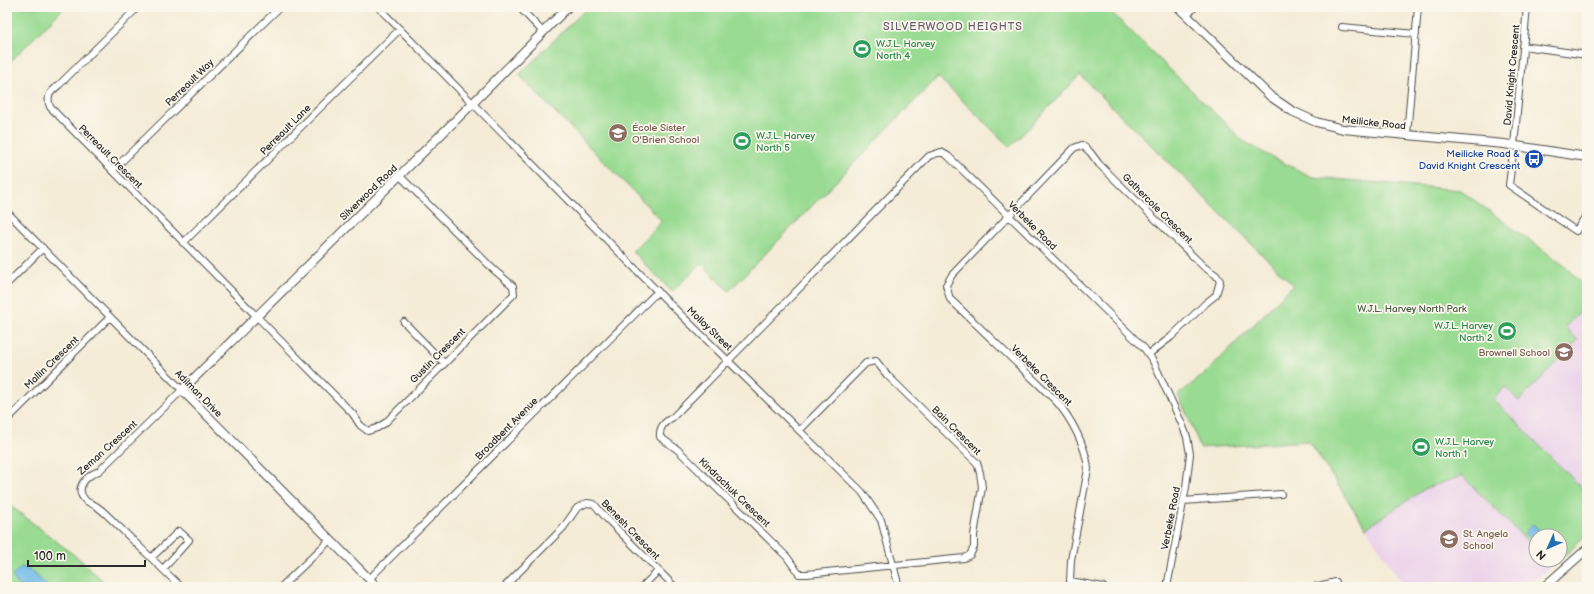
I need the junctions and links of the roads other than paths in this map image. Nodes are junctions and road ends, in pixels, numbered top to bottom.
1 (138, 7) edge
2 (280, 7) edge
3 (378, 7) edge
4 (519, 7) edge
5 (568, 7) edge
6 (1178, 7) edge
7 (1195, 7) edge
8 (1418, 7) edge
9 (1527, 7) edge
10 (1187, 15) junction
11 (1342, 27) dead end
12 (400, 29) junction
13 (543, 32) junction
14 (1416, 34) junction
15 (1523, 46) junction
16 (1587, 55) edge
17 (472, 104) junction
18 (1408, 135) junction
19 (1513, 149) junction
20 (1587, 157) edge
21 (112, 172) junction
22 (399, 175) junction
23 (7, 212) edge
24 (1587, 214) edge
25 (1010, 216) junction
26 (183, 243) junction
27 (43, 248) junction
28 (7, 284) edge
29 (658, 291) junction
30 (256, 316) junction
31 (110, 317) junction
32 (404, 322) dead end
33 (1149, 354) junction
34 (729, 360) junction
35 (444, 363) junction
36 (182, 390) junction
37 (7, 420) edge
38 (800, 430) junction
39 (1280, 494) dead end
40 (1183, 501) junction
41 (330, 540) junction
42 (1587, 549) edge
43 (151, 558) junction
44 (893, 565) junction
45 (163, 569) junction
46 (658, 571) junction
47 (369, 579) junction
48 (1336, 582) dead end
49 (181, 587) edge
50 (281, 587) edge
51 (377, 587) edge
52 (504, 587) edge
53 (642, 587) edge
54 (675, 587) edge
55 (899, 587) edge
56 (1102, 587) edge
57 (1167, 587) edge
58 (1314, 587) edge
59 (1544, 587) edge

1 - 21 street, Perreault Crescent
2 - 21 street, Perreault Way
3 - 12 street
4 - 13 street
5 - 13 street, Silverwood Road
6 - 10 street, Meilicke Road
7 - 10 street
8 - 14 street
9 - 15 street, David Knight Crescent
10 - 18 street, Meilicke Road
11 - 14 street
12 - 17 street
12 - 26 street, Perreault Lane
13 - 17 street, Silverwood Road
14 - 18 street
15 - 16 street
15 - 19 street, David Knight Crescent
17 - 22 street, Silverwood Road
17 - 29 street, Molloy Street
18 - 19 street, Meilicke Road
19 - 20 street, Meilicke Road
19 - 24 street, David Knight Crescent
21 - 26 street, Perreault Crescent
22 - 30 street, Silverwood Road
22 - 35 street, Gustin Crescent
23 - 27 street, Adilman Drive
25 - 33 street, Verbeke Road
25 - 33 street, Gathercole Crescent
25 - 34 street, Verbeke Road
25 - 56 street, Verbeke Crescent
26 - 30 street, Perreault Crescent
27 - 28 street
27 - 31 street, Adilman Drive
29 - 34 street, Molloy Street
29 - 47 street, Broadbent Avenue
30 - 35 street, Gustin Crescent
30 - 36 street, Silverwood Road
31 - 36 street, Adilman Drive
31 - 37 street, Mallin Crescent
32 - 35 street
33 - 40 street, Verbeke Road
34 - 38 street, Molloy Street
34 - 44 street, Kindrachuk Crescent
36 - 41 street, Adilman Drive
36 - 43 street, Zeman Crescent
38 - 44 street, Molloy Street
38 - 44 street, Bain Crescent
39 - 40 street
40 - 57 street, Verbeke Road
41 - 47 street, Adilman Drive
41 - 50 street
42 - 59 street
43 - 45 street, Zeman Crescent
43 - 45 street
44 - 55 street, Molloy Street
45 - 49 street, Zeman Crescent
46 - 52 street, Benesh Crescent
46 - 53 street
46 - 54 street, Benesh Crescent
47 - 51 street, Adilman Drive
48 - 58 street

